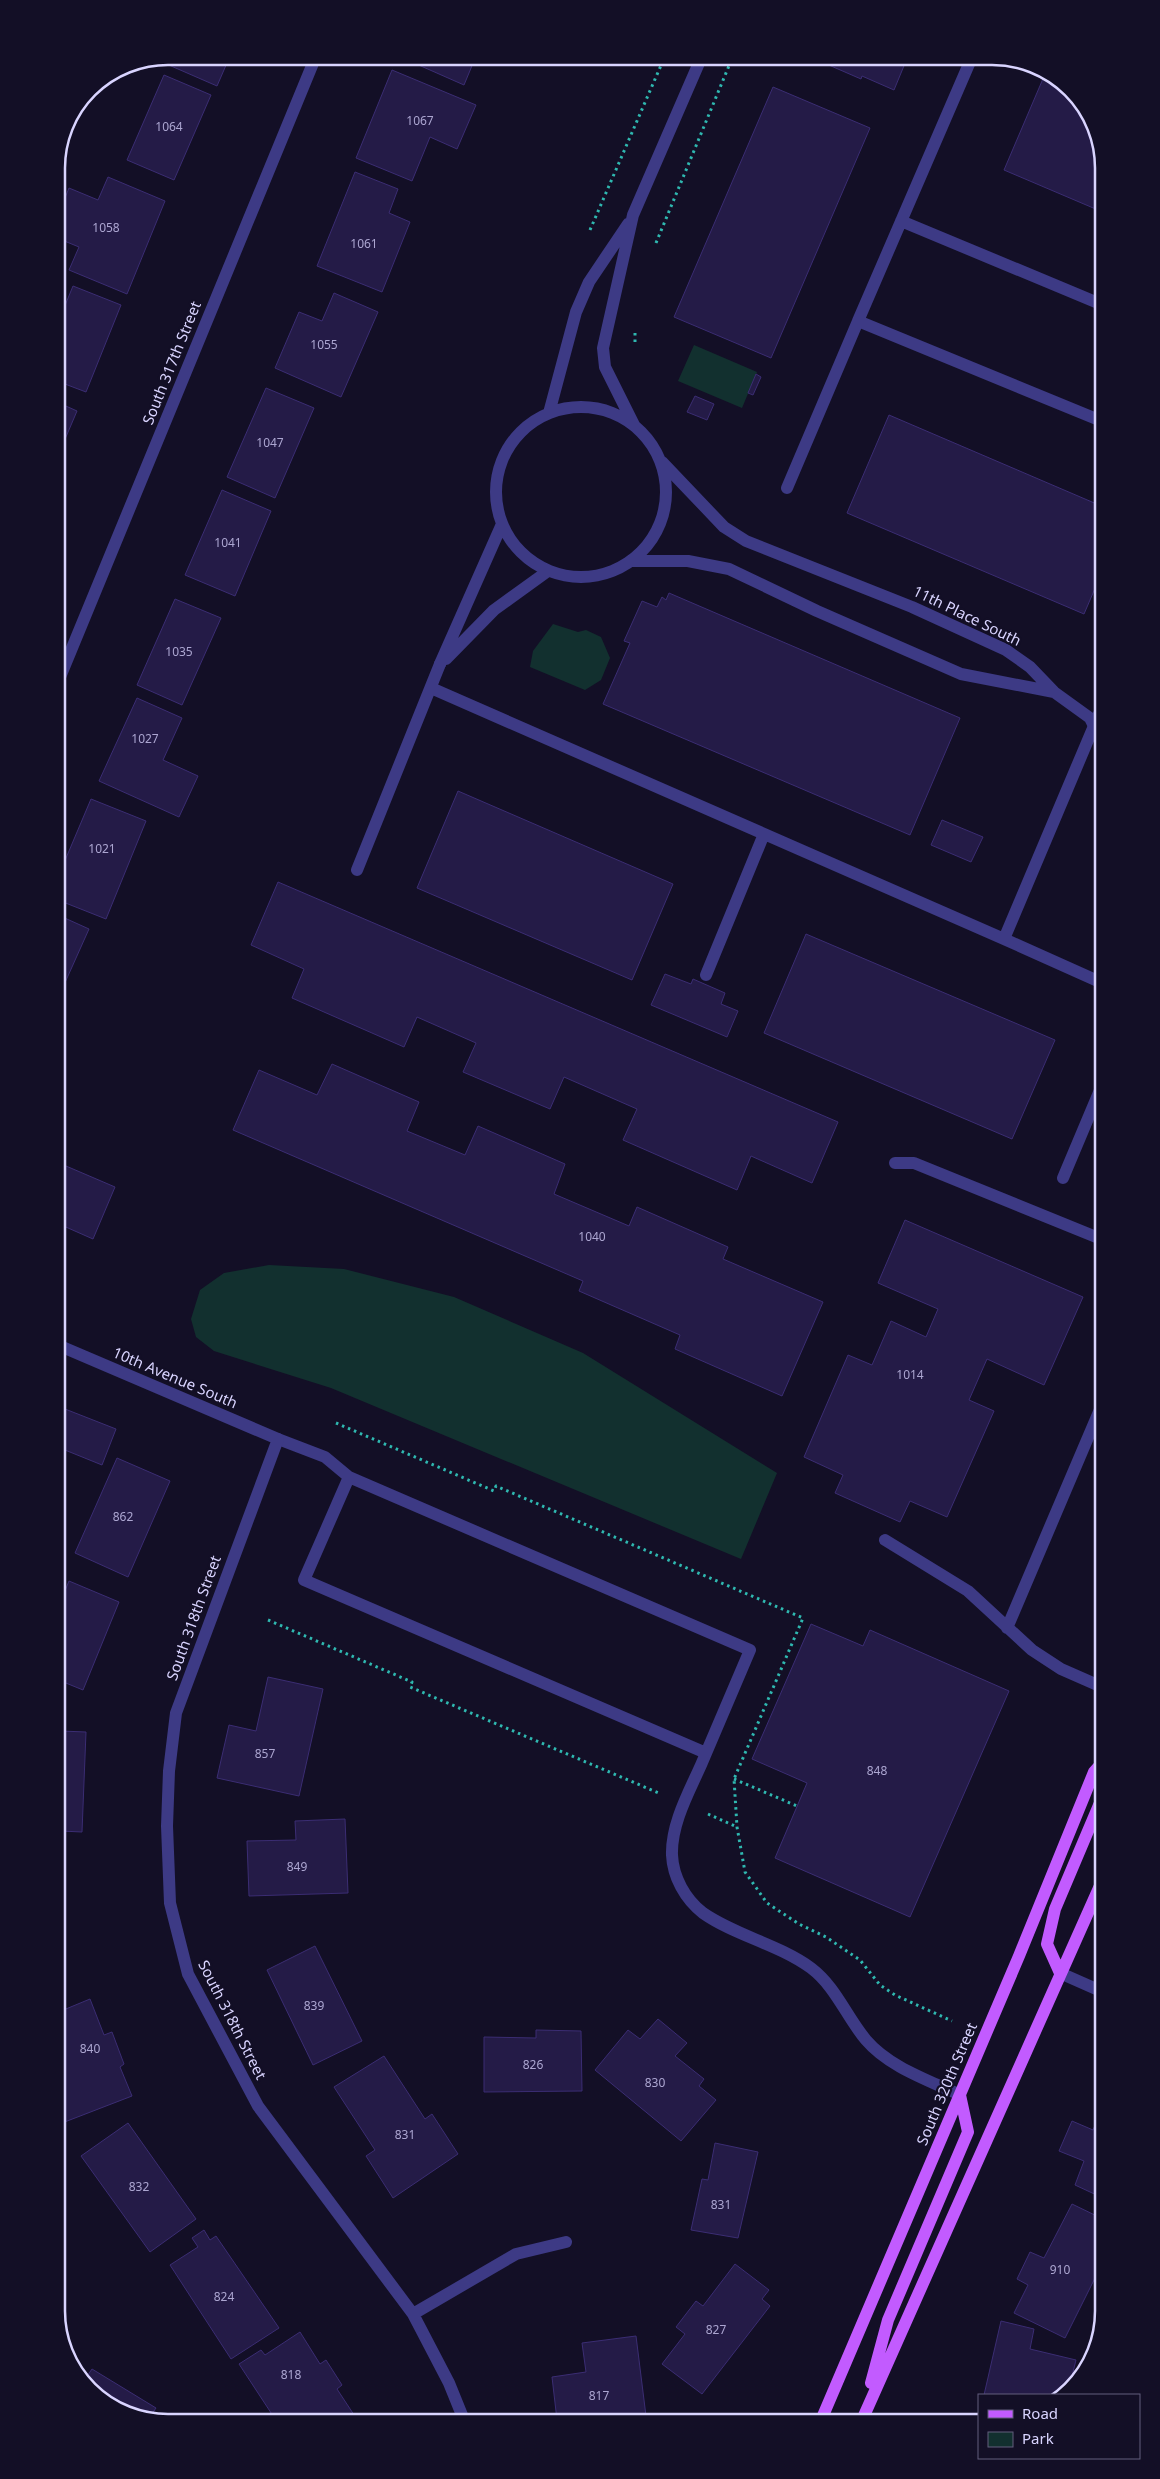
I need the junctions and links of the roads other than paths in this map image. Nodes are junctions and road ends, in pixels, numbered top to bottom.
1 (312, 65) edge
2 (698, 65) edge
3 (968, 65) edge
4 (633, 216) junction
5 (901, 221) junction
6 (1095, 302) edge
7 (858, 321) junction
8 (549, 413) junction
9 (1095, 419) edge
10 (634, 425) junction
11 (660, 460) junction
12 (787, 488) dead end
13 (502, 524) junction
14 (632, 561) junction
15 (548, 571) junction
16 (440, 664) junction
17 (65, 665) edge
18 (431, 688) junction
19 (1054, 692) junction
20 (1095, 726) edge
21 (1095, 730) edge
22 (764, 834) junction
23 (357, 870) dead end
24 (1004, 939) junction
25 (706, 975) dead end
26 (1095, 980) edge
27 (1095, 1102) edge
28 (896, 1163) dead end
29 (1063, 1178) dead end
30 (1095, 1237) edge
31 (65, 1348) edge
32 (1095, 1421) edge
33 (278, 1439) junction
34 (349, 1477) junction
35 (884, 1540) dead end
36 (1007, 1628) junction
37 (1095, 1684) edge
38 (706, 1753) junction
39 (1095, 1771) edge
40 (1095, 1815) edge
41 (1095, 1895) edge
42 (1060, 1973) junction
43 (1095, 1988) edge
44 (960, 2095) junction
45 (566, 2242) dead end
46 (413, 2314) junction
47 (462, 2414) edge
48 (824, 2414) edge
49 (864, 2414) edge
50 (864, 2414) edge

1 - 17 street, South 317th Street
2 - 4 street
3 - 5 street
4 - 8 street
4 - 10 street
5 - 6 street
5 - 7 street
7 - 9 street
7 - 12 street
8 - 10 street
8 - 13 street
10 - 11 street
11 - 14 street
11 - 19 street, 11th Place South
13 - 15 street
13 - 16 street
14 - 15 street
14 - 19 street
15 - 16 street
16 - 18 street
18 - 22 street
18 - 23 street
19 - 20 street, 11th Place South
21 - 24 street
22 - 24 street
22 - 25 street
24 - 26 street
27 - 29 street
28 - 30 street
31 - 33 street, 10th Avenue South
32 - 36 street
33 - 34 street, 10th Avenue South
33 - 46 street, South 318th Street
34 - 38 street, 10th Avenue South
34 - 38 street
35 - 36 street
36 - 37 street
38 - 44 street
39 - 44 main road, South 320th Street
40 - 42 main road
41 - 42 main road
42 - 43 street
42 - 50 main road
44 - 48 main road, South 320th Street
44 - 49 main road
45 - 46 street
46 - 47 street, South 318th Street

